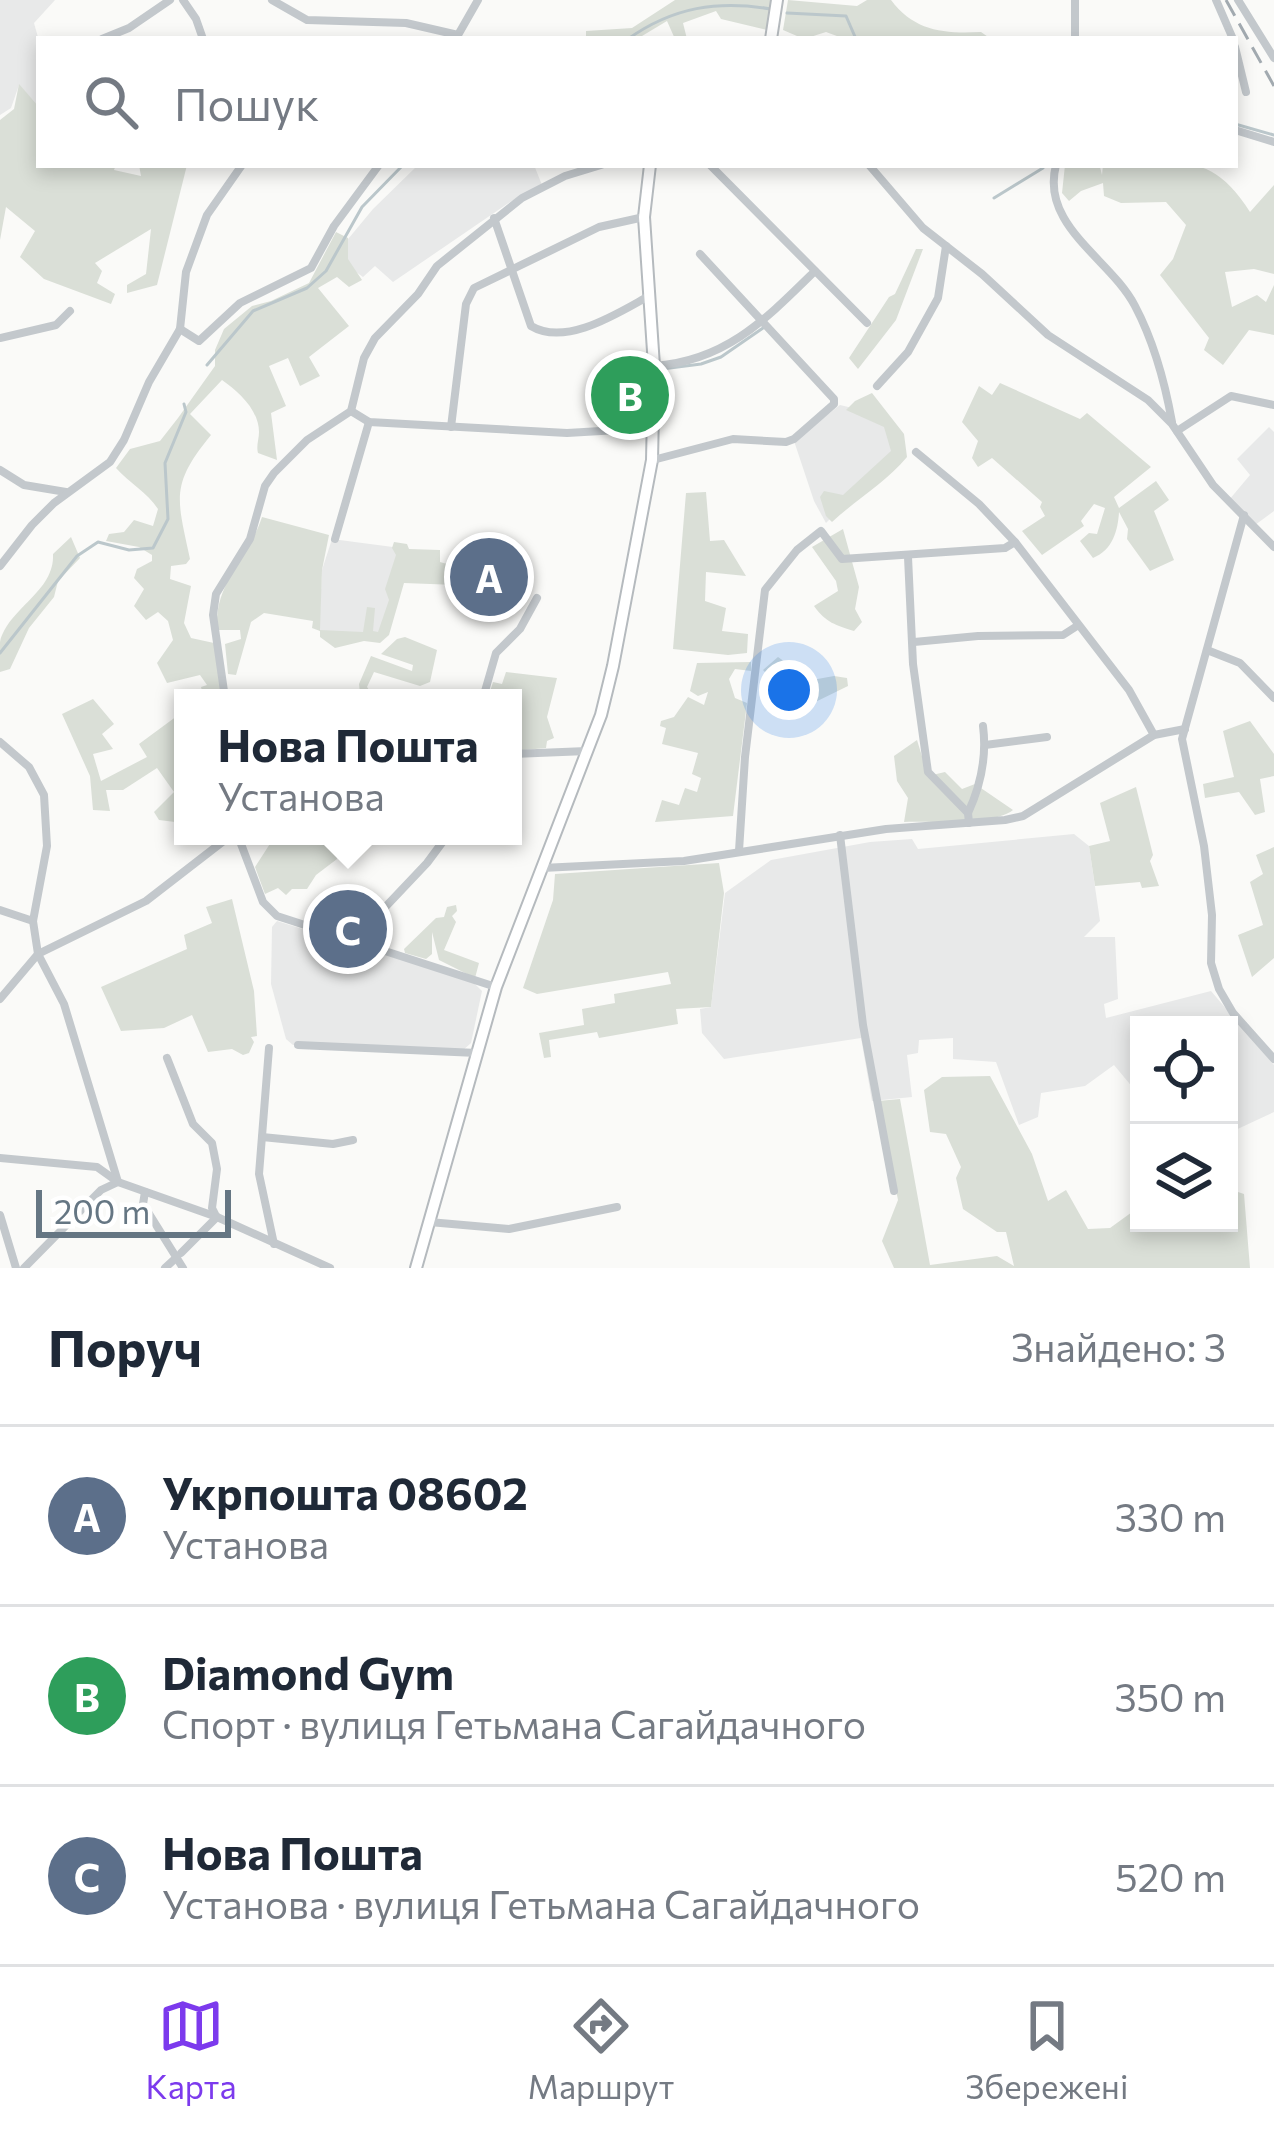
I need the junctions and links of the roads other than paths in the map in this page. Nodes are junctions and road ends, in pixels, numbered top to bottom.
1 (170, 0) edge
2 (184, 0) edge
3 (272, 0) edge
4 (474, 0) edge
5 (777, 0) edge
6 (1075, 0) edge
7 (1216, 0) edge
8 (1238, 0) edge
9 (109, 36) edge
10 (202, 36) edge
11 (454, 36) edge
12 (458, 36) edge
13 (771, 36) edge
14 (1075, 36) edge
15 (1231, 36) edge
16 (1274, 58) edge
17 (1238, 59) edge
18 (1246, 92) dead end
19 (1238, 131) edge
20 (1274, 142) edge
21 (240, 168) edge
22 (377, 168) edge
23 (591, 168) edge
24 (650, 168) edge
25 (713, 168) edge
26 (872, 168) edge
27 (1055, 168) edge
28 (644, 217) junction
29 (494, 218) junction
30 (946, 246) junction
31 (700, 254) dead end
32 (510, 267) junction
33 (815, 271) junction
34 (649, 296) junction
35 (70, 311) dead end
36 (764, 322) junction
37 (867, 322) dead end
38 (180, 329) junction
39 (0, 338) edge
40 (654, 366) junction
41 (877, 386) dead end
42 (1274, 405) edge
43 (351, 411) junction
44 (369, 422) junction
45 (451, 427) junction
46 (1175, 427) junction
47 (652, 428) junction
48 (916, 452) dead end
49 (652, 460) junction
50 (0, 470) edge
51 (67, 492) junction
52 (1244, 515) junction
53 (335, 539) dead end
54 (1015, 542) junction
55 (1274, 547) edge
56 (908, 556) junction
57 (0, 566) edge
58 (537, 598) dead end
59 (1077, 626) junction
60 (914, 642) junction
61 (1207, 650) junction
62 (224, 689) edge
63 (486, 689) edge
64 (1274, 698) edge
65 (983, 726) dead end
66 (1185, 729) junction
67 (1154, 735) junction
68 (1047, 737) dead end
69 (0, 742) edge
70 (986, 746) junction
71 (587, 752) junction
72 (522, 754) edge
73 (968, 818) junction
74 (839, 836) junction
75 (222, 845) edge
76 (238, 845) edge
77 (441, 845) edge
78 (739, 851) junction
79 (540, 868) junction
80 (0, 910) edge
81 (33, 921) junction
82 (356, 938) junction
83 (38, 954) junction
84 (496, 987) junction
85 (0, 999) edge
86 (298, 1046) dead end
87 (268, 1048) dead end
88 (477, 1053) junction
89 (167, 1058) dead end
90 (1274, 1059) edge
91 (262, 1137) junction
92 (353, 1140) dead end
93 (0, 1158) edge
94 (118, 1182) junction
95 (894, 1191) dead end
96 (145, 1192) junction
97 (617, 1207) dead end
98 (0, 1215) edge
99 (217, 1217) junction
100 (428, 1222) junction
101 (274, 1245) junction
102 (179, 1255) junction
103 (20, 1268) edge
104 (165, 1268) edge
105 (184, 1268) edge
106 (330, 1268) edge
107 (416, 1268) edge

1 - 9 street
2 - 10 street
3 - 11 street
4 - 12 street
5 - 13 main road
6 - 14 street
7 - 15 street
8 - 16 street
17 - 18 street
19 - 20 street
21 - 38 street
22 - 38 street
23 - 29 street
24 - 28 main road
25 - 33 street
26 - 30 street
27 - 46 street
28 - 32 street
28 - 34 main road
29 - 32 street
29 - 43 street
30 - 41 street
30 - 46 street
31 - 36 street
32 - 34 street
32 - 45 street
33 - 36 street
33 - 37 street
34 - 40 main road
35 - 39 street
36 - 40 street
36 - 49 street
38 - 51 street
40 - 47 main road
42 - 46 street
43 - 44 street
43 - 62 street
44 - 45 street
44 - 53 street
45 - 47 street
46 - 52 street
47 - 49 main road
48 - 54 street
49 - 71 main road
50 - 51 street
51 - 57 street
52 - 55 street
52 - 61 street
54 - 56 street
54 - 59 street
56 - 60 street
56 - 78 street
58 - 63 street
59 - 60 street
59 - 67 street
60 - 73 street
61 - 64 street
61 - 66 street
65 - 70 street
66 - 67 street
66 - 90 street
67 - 73 street
68 - 70 street
69 - 81 street
70 - 73 street
71 - 72 street
71 - 79 main road
73 - 74 street
74 - 78 street
74 - 95 street
75 - 83 street
76 - 82 street
77 - 82 street
78 - 79 street
79 - 84 main road
80 - 81 street
81 - 83 street
82 - 84 street
83 - 85 street
83 - 94 street
84 - 88 main road
86 - 88 street
87 - 91 street
88 - 100 main road
89 - 99 street
91 - 92 street
91 - 101 street
93 - 94 street
94 - 96 street
94 - 103 street
96 - 99 street
96 - 102 street
97 - 100 street
98 - 103 street
99 - 101 street
99 - 102 street
100 - 107 main road
101 - 106 street
102 - 104 street
102 - 105 street

